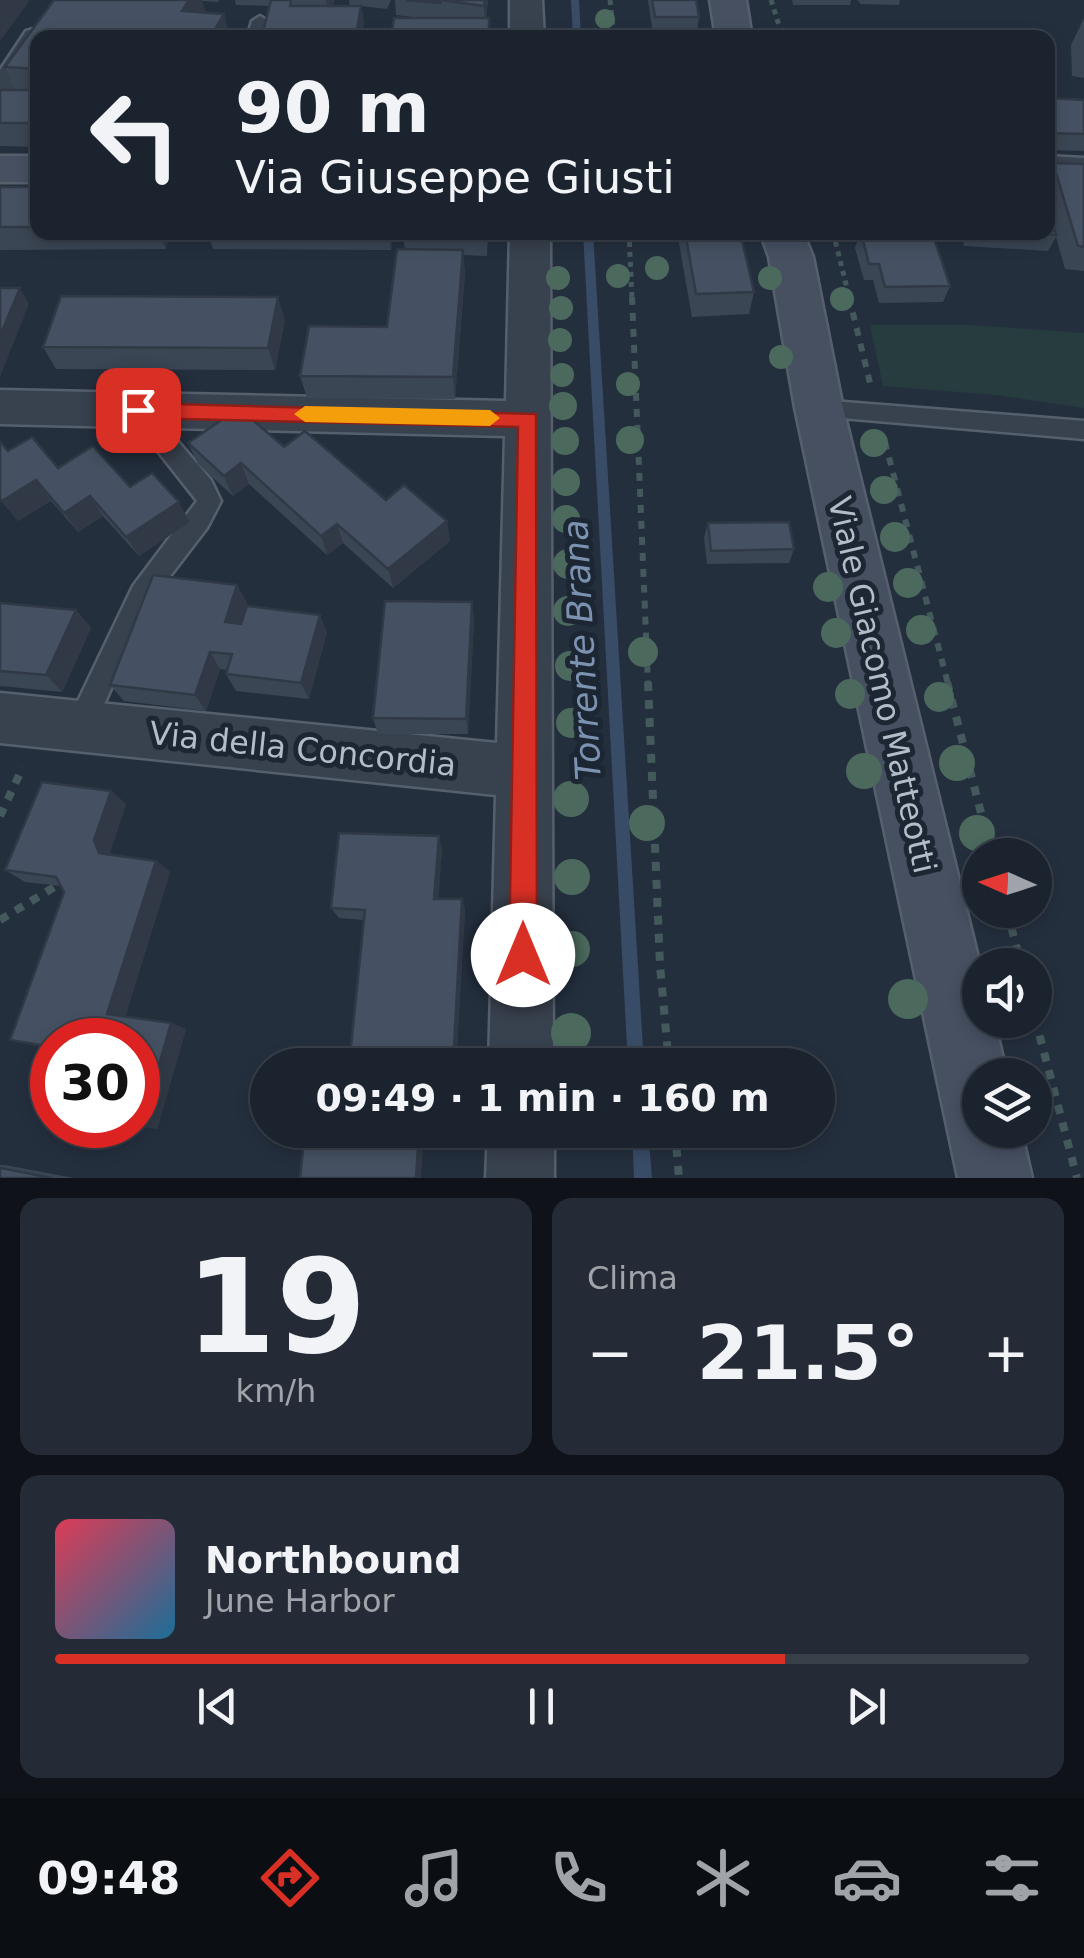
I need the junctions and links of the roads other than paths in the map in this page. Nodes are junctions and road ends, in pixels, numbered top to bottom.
1 (526, 0) edge
2 (528, 30) edge
3 (30, 49) edge
4 (0, 96) edge
5 (1055, 168) edge
6 (0, 169) edge
7 (30, 169) edge
8 (1084, 170) edge
9 (530, 240) edge
10 (800, 240) edge
11 (0, 407) edge
12 (820, 408) junction
13 (138, 410) junction
14 (528, 419) junction
15 (1084, 430) edge
16 (0, 718) edge
17 (80, 726) junction
18 (525, 772) junction
19 (521, 1048) edge
20 (968, 1058) edge
21 (520, 1148) edge
22 (988, 1148) edge
23 (520, 1178) edge
24 (995, 1178) edge

1 - 2 street
3 - 4 street
5 - 8 street
6 - 7 street
9 - 14 street
10 - 12 street, Viale Giacomo Matteotti
11 - 13 street
12 - 15 lane
12 - 20 street, Viale Giacomo Matteotti
13 - 14 street
13 - 17 lane
14 - 18 street
16 - 17 street, Via della Concordia
17 - 18 street, Via della Concordia
18 - 19 street
21 - 23 street
22 - 24 street

